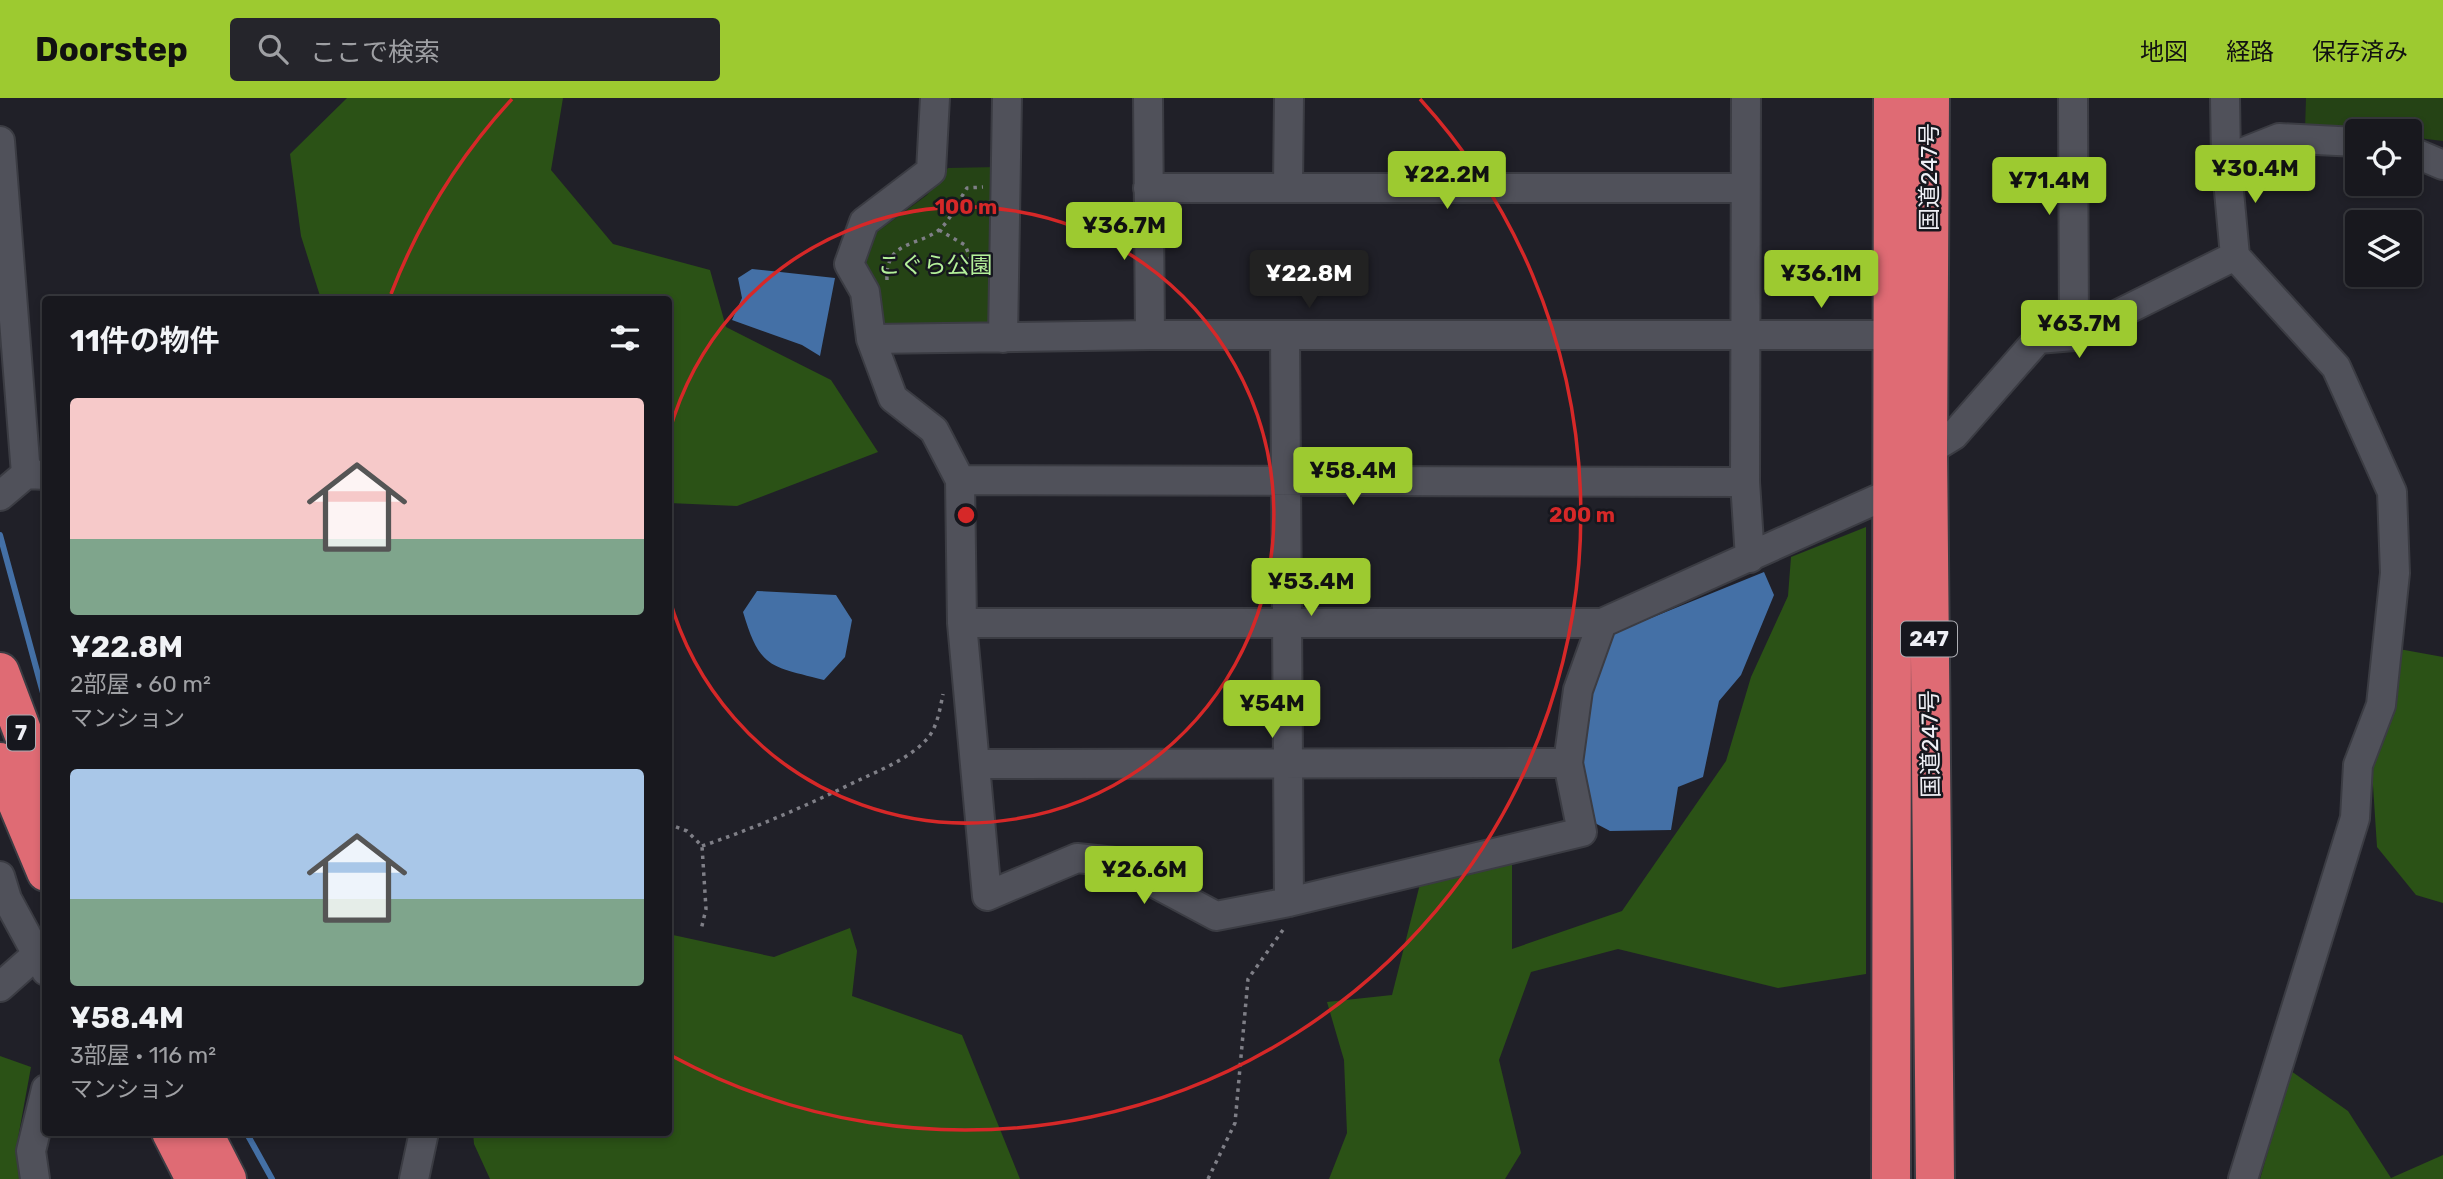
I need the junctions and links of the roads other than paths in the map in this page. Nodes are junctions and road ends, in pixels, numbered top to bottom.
1 (934, 98) edge
2 (1007, 98) edge
3 (1148, 98) edge
4 (1289, 98) edge
5 (1746, 98) edge
6 (1893, 98) edge
7 (1930, 98) edge
8 (2073, 98) edge
9 (2225, 98) edge
10 (0, 141) edge
11 (2345, 141) edge
12 (2422, 156) edge
13 (2226, 159) junction
14 (2443, 165) edge
15 (1288, 186) junction
16 (1148, 188) junction
17 (1745, 188) junction
18 (2235, 256) junction
19 (1150, 335) junction
20 (1284, 335) junction
21 (1747, 335) junction
22 (1895, 335) junction
23 (2074, 336) junction
24 (1003, 338) junction
25 (871, 339) junction
26 (1928, 451) junction
27 (36, 475) edge
28 (960, 480) junction
29 (1745, 482) junction
30 (1286, 483) junction
31 (1893, 492) junction
32 (0, 496) edge
33 (1750, 558) junction
34 (962, 623) junction
35 (1287, 623) junction
36 (1602, 623) junction
37 (0, 672) edge
38 (0, 762) edge
39 (1568, 763) junction
40 (977, 764) junction
41 (1288, 764) junction
42 (42, 783) edge
43 (42, 862) edge
44 (0, 876) edge
45 (1289, 902) junction
46 (41, 963) edge
47 (0, 987) edge
48 (42, 1106) edge
49 (173, 1136) edge
50 (205, 1136) edge
51 (423, 1136) edge
52 (35, 1179) edge
53 (195, 1179) edge
54 (227, 1179) edge
55 (414, 1179) edge
56 (1891, 1179) edge
57 (1935, 1179) edge
58 (2243, 1179) edge

1 - 25 street
2 - 24 street
3 - 16 street
4 - 15 street
5 - 17 street
6 - 22 highway, 国道247号 / 247
7 - 26 highway, 国道247号 / 247
8 - 23 street
9 - 13 street
10 - 27 street
11 - 13 street
12 - 14 street
13 - 18 street
15 - 16 street
15 - 17 street
16 - 19 street
17 - 21 street
18 - 23 street
18 - 58 street
19 - 20 street
19 - 24 street
20 - 21 street
20 - 30 street
21 - 22 street
21 - 29 street
22 - 31 highway, 国道247号 / 247
23 - 26 street
24 - 25 street
25 - 28 street
26 - 57 highway, 国道247号 / 247
27 - 32 street
28 - 30 street
28 - 34 street
29 - 30 street
29 - 33 street
30 - 35 street
31 - 33 street
31 - 56 highway, 国道247号 / 247
33 - 36 street
34 - 35 street
34 - 40 street
35 - 36 street
35 - 41 street
36 - 39 street
37 - 42 highway, 7
38 - 43 highway, 7
39 - 41 street
39 - 45 street
40 - 41 street
40 - 45 street
41 - 45 street
44 - 46 street
46 - 47 street
48 - 52 street
49 - 53 highway
50 - 54 highway
51 - 55 street

